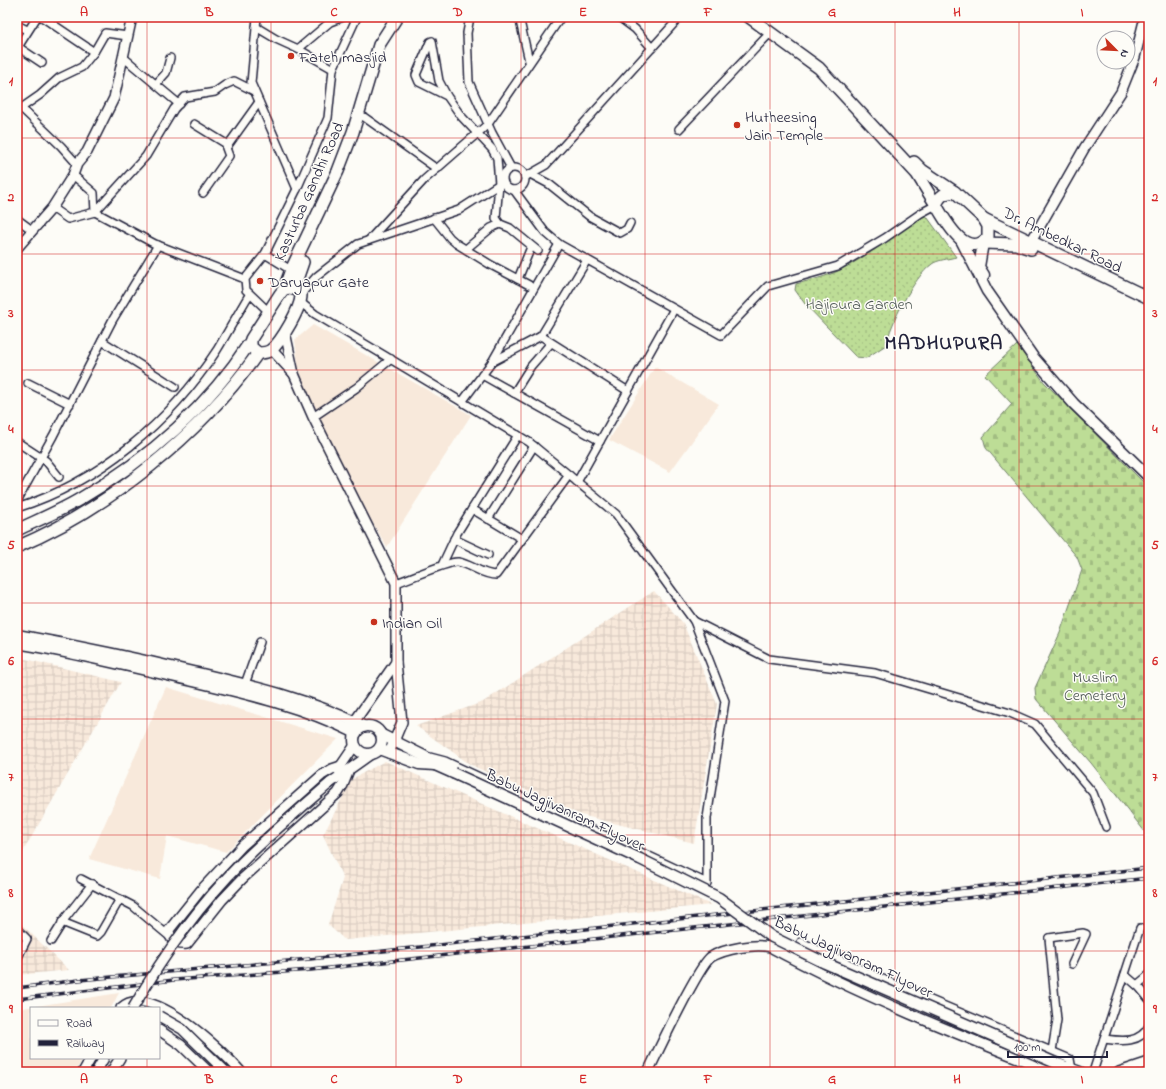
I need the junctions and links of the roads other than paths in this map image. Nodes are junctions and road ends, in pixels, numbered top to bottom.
1 (37, 17) edge
2 (42, 17) edge
3 (132, 17) edge
4 (257, 17) edge
5 (343, 17) edge
6 (357, 17) edge
7 (397, 17) edge
8 (405, 17) edge
9 (470, 17) edge
10 (521, 17) edge
11 (561, 17) edge
12 (619, 17) edge
13 (680, 17) edge
14 (749, 17) edge
15 (760, 17) edge
16 (1145, 17) edge
17 (17, 25) edge
18 (256, 27) junction
19 (27, 30) junction
20 (772, 32) junction
21 (128, 36) junction
22 (652, 48) junction
23 (298, 49) junction
24 (94, 52) junction
25 (123, 57) junction
26 (170, 58) dead end
27 (529, 61) junction
28 (42, 63) dead end
29 (333, 69) junction
30 (156, 84) junction
31 (254, 91) junction
32 (447, 96) junction
33 (259, 102) junction
34 (179, 104) junction
35 (18, 108) edge
36 (364, 117) junction
37 (194, 124) dead end
38 (488, 124) junction
39 (679, 129) dead end
40 (477, 134) junction
41 (228, 145) junction
42 (77, 164) junction
43 (437, 168) junction
44 (511, 168) junction
45 (73, 175) junction
46 (529, 176) junction
47 (501, 183) junction
48 (297, 189) junction
49 (514, 190) junction
50 (955, 192) junction
51 (203, 193) dead end
52 (936, 205) junction
53 (52, 208) junction
54 (95, 212) junction
55 (434, 218) junction
56 (17, 219) edge
57 (984, 219) junction
58 (630, 223) dead end
59 (500, 224) junction
60 (32, 230) junction
61 (370, 240) junction
62 (961, 240) junction
63 (982, 243) junction
64 (559, 244) junction
65 (1029, 244) junction
66 (158, 245) junction
67 (531, 247) junction
68 (17, 248) edge
69 (466, 249) junction
70 (538, 252) dead end
71 (265, 254) junction
72 (587, 260) junction
73 (294, 272) junction
74 (245, 279) junction
75 (518, 279) junction
76 (529, 285) dead end
77 (294, 293) junction
78 (249, 295) junction
79 (1149, 298) edge
80 (1149, 305) edge
81 (674, 309) junction
82 (268, 311) junction
83 (285, 332) junction
84 (541, 336) junction
85 (102, 341) junction
86 (250, 342) junction
87 (551, 342) junction
88 (271, 349) junction
89 (258, 353) junction
90 (391, 359) junction
91 (492, 362) junction
92 (294, 374) junction
93 (482, 375) junction
94 (28, 383) dead end
95 (175, 387) dead end
96 (628, 391) junction
97 (514, 393) junction
98 (462, 402) junction
99 (70, 404) junction
100 (313, 417) junction
101 (518, 435) junction
102 (600, 441) junction
103 (17, 442) edge
104 (534, 446) junction
105 (41, 458) junction
106 (1149, 470) edge
107 (569, 475) junction
108 (1149, 477) edge
109 (60, 478) dead end
110 (577, 482) junction
111 (17, 500) edge
112 (17, 508) edge
113 (472, 509) junction
114 (488, 519) junction
115 (17, 530) edge
116 (454, 539) junction
117 (522, 539) junction
118 (17, 547) edge
119 (488, 555) dead end
120 (442, 565) junction
121 (396, 583) junction
122 (694, 621) junction
123 (17, 635) edge
124 (260, 642) dead end
125 (17, 643) edge
126 (396, 662) junction
127 (245, 684) junction
128 (355, 727) junction
129 (382, 736) junction
130 (395, 742) junction
131 (355, 745) junction
132 (375, 752) junction
133 (389, 753) junction
134 (424, 756) junction
135 (434, 765) junction
136 (345, 768) junction
137 (1106, 827) dead end
138 (81, 879) dead end
139 (92, 884) junction
140 (120, 899) junction
141 (62, 922) junction
142 (1140, 928) dead end
143 (17, 929) edge
144 (169, 936) junction
145 (51, 940) dead end
146 (801, 942) dead end
147 (18, 957) dead end
148 (1072, 964) dead end
149 (1125, 975) junction
150 (1149, 975) edge
151 (1137, 985) junction
152 (1149, 999) edge
153 (122, 1007) edge
154 (137, 1007) edge
155 (157, 1007) edge
156 (160, 1008) edge
157 (169, 1011) junction
158 (160, 1017) edge
159 (1149, 1026) edge
160 (160, 1027) edge
161 (160, 1030) edge
162 (1104, 1039) junction
163 (1052, 1051) junction
164 (90, 1059) edge
165 (103, 1059) edge
166 (119, 1059) edge
167 (1149, 1062) edge
168 (1055, 1068) edge
169 (1074, 1071) edge
170 (83, 1072) edge
171 (96, 1072) edge
172 (111, 1072) edge
173 (209, 1072) edge
174 (226, 1072) edge
175 (241, 1072) edge
176 (648, 1072) edge
177 (1093, 1072) edge
178 (1119, 1072) edge

1 - 19 street
2 - 24 street
3 - 21 street
4 - 18 street
5 - 23 street
6 - 29 street
7 - 73 main road, Kasturba Gandhi Road
8 - 36 main road, Kasturba Gandhi Road
9 - 38 street
10 - 27 street
11 - 27 street
12 - 22 street
13 - 22 street
14 - 20 main road
15 - 50 main road, Dr. Ambedkar Road
16 - 65 street
17 - 19 street
18 - 23 street
18 - 31 street
19 - 28 street
20 - 39 street
20 - 52 main road
21 - 24 street
21 - 25 street
22 - 46 street
23 - 29 street
24 - 35 street
25 - 30 street
25 - 42 street
26 - 30 street
27 - 38 street
29 - 48 street
30 - 34 street
31 - 33 street
31 - 34 street
32 - 32 street
32 - 40 street
33 - 41 street
33 - 48 street
34 - 54 street
35 - 42 street
36 - 43 street
36 - 73 main road, Kasturba Gandhi Road
37 - 41 street
38 - 40 street
38 - 44 street
40 - 43 street
40 - 47 street
41 - 51 street
42 - 45 street
43 - 61 street
44 - 46 street
44 - 47 street
45 - 53 street
45 - 54 street
46 - 49 street
46 - 58 street
47 - 49 street
47 - 55 street
47 - 59 street
48 - 71 street
49 - 64 street
50 - 52 main road
50 - 57 main road, Dr. Ambedkar Road
52 - 62 main road
52 - 81 street
53 - 54 street
53 - 60 street
54 - 66 street
55 - 61 street
55 - 69 street
56 - 60 street
57 - 63 main road
57 - 65 main road, Dr. Ambedkar Road
59 - 67 street
59 - 69 street
60 - 68 street
61 - 77 street
62 - 63 main road, Dr. Ambedkar Road
62 - 108 main road
63 - 65 main road, Dr. Ambedkar Road
63 - 106 main road
64 - 72 street
64 - 91 street
65 - 79 main road, Dr. Ambedkar Road
65 - 80 main road, Dr. Ambedkar Road
66 - 74 street
66 - 85 street
67 - 70 street
67 - 75 street
69 - 75 street
71 - 73 street
71 - 74 street
72 - 81 street
72 - 84 street
73 - 77 main road, Kasturba Gandhi Road
74 - 78 street
75 - 76 street
77 - 82 main road
77 - 83 main road
77 - 90 street
78 - 82 street
78 - 112 street
81 - 96 street
82 - 86 main road
83 - 88 main road
83 - 92 street
84 - 87 street
84 - 91 street
85 - 95 street
85 - 99 street
86 - 89 main road
86 - 115 main road
87 - 96 street
87 - 97 street
88 - 89 main road
88 - 92 street
89 - 118 main road
90 - 98 street
90 - 100 street
91 - 93 street
92 - 100 street
93 - 97 street
93 - 98 street
94 - 99 street
96 - 102 street
97 - 102 street
98 - 101 street
99 - 105 street
100 - 121 street
101 - 104 street
101 - 113 street
102 - 110 street
103 - 105 street
104 - 107 street
104 - 114 street
105 - 109 street
105 - 111 street
107 - 110 street
107 - 117 street
110 - 122 street
113 - 114 street
113 - 116 street
114 - 117 street
116 - 119 street
116 - 120 street
117 - 120 street
120 - 121 street
121 - 126 street
122 - 134 street
122 - 137 street
123 - 127 main road
124 - 127 street
125 - 128 main road
126 - 128 street
126 - 130 street
127 - 128 main road
128 - 129 main road
128 - 131 main road
129 - 130 main road
129 - 132 main road
130 - 133 street
130 - 134 main road
131 - 132 main road
131 - 136 street
132 - 133 main road
132 - 136 street
133 - 135 main road
134 - 135 main road
135 - 168 main road, Babu Jagjivanram Flyover, bridge
136 - 144 street
136 - 144 street
136 - 154 street, bridge
138 - 139 street
139 - 140 street
139 - 141 street
140 - 141 street
140 - 144 street
141 - 145 street
142 - 149 street
143 - 147 street
146 - 163 street
148 - 163 street
149 - 151 street
149 - 162 street
150 - 151 street
151 - 152 street
153 - 155 street
156 - 157 street
157 - 160 street
157 - 175 street
158 - 174 street, bridge
159 - 162 street
161 - 173 street
162 - 177 street
163 - 169 street
164 - 170 street
165 - 171 street
166 - 172 street
167 - 178 street
168 - 169 main road, Babu Jagjivanram Flyover
168 - 176 street

